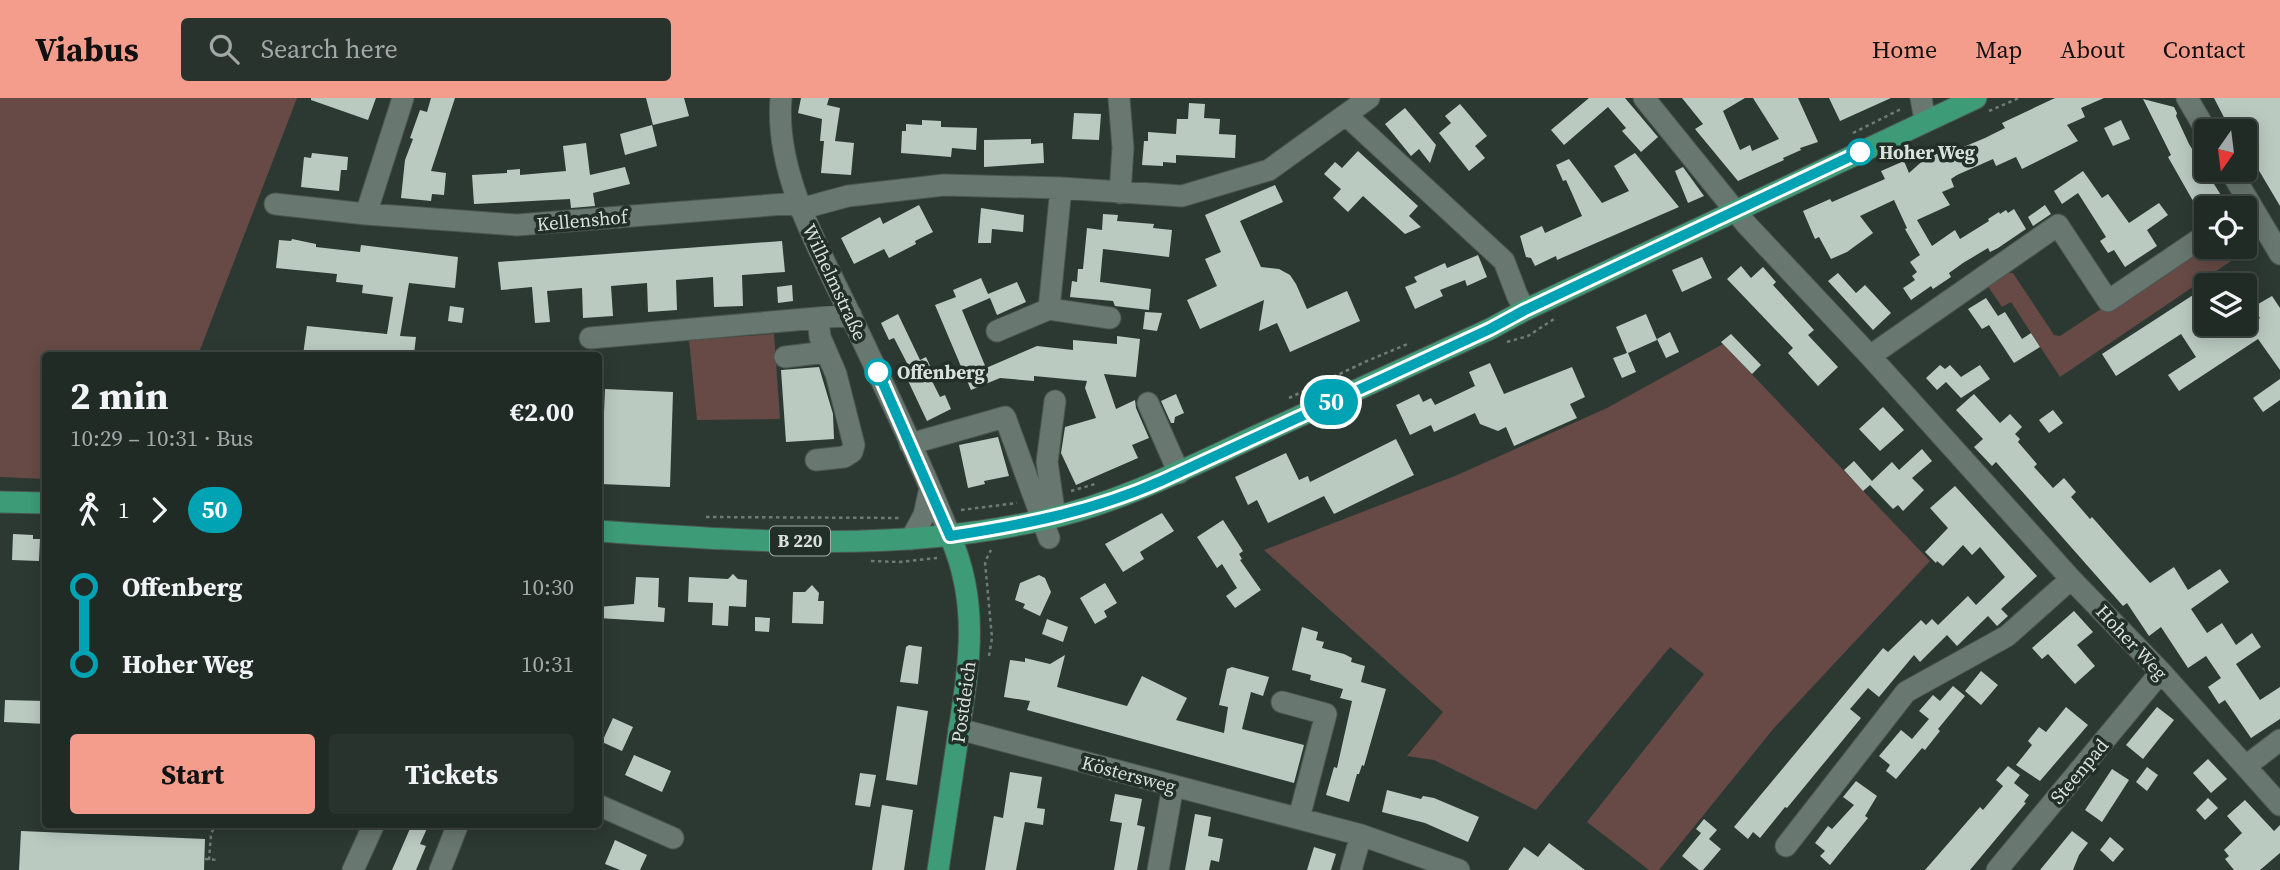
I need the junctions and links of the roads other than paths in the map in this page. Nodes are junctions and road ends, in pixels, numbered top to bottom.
1 (403, 98) edge
2 (780, 98) edge
3 (1119, 98) edge
4 (1369, 98) edge
5 (1644, 98) edge
6 (1976, 98) edge
7 (2187, 98) edge
8 (1922, 106) edge
9 (1346, 115) junction
10 (2199, 119) edge
11 (1061, 188) junction
12 (1120, 193) junction
13 (275, 204) dead end
14 (799, 206) junction
15 (1734, 210) junction
16 (366, 214) junction
17 (2257, 220) edge
18 (2194, 243) edge
19 (2280, 254) edge
20 (1049, 309) junction
21 (1525, 310) junction
22 (851, 316) junction
23 (818, 318) junction
24 (1110, 318) dead end
25 (997, 331) dead end
26 (590, 338) dead end
27 (826, 352) junction
28 (1870, 356) junction
29 (785, 357) dead end
30 (1055, 401) dead end
31 (1148, 403) dead end
32 (910, 444) junction
33 (816, 460) dead end
34 (1179, 472) junction
35 (0, 502) edge
36 (42, 503) edge
37 (932, 514) junction
38 (1047, 514) junction
39 (602, 531) edge
40 (950, 536) junction
41 (911, 539) junction
42 (2071, 579) junction
43 (2161, 672) junction
44 (1282, 702) dead end
45 (959, 729) junction
46 (2280, 740) edge
47 (2246, 766) junction
48 (1173, 786) junction
49 (2280, 805) edge
50 (602, 807) edge
51 (1299, 818) junction
52 (372, 828) edge
53 (456, 828) edge
54 (1361, 835) junction
55 (673, 838) dead end
56 (1786, 846) dead end
57 (353, 870) edge
58 (440, 870) edge
59 (938, 870) edge
60 (1158, 870) edge
61 (1351, 870) edge
62 (1459, 870) edge
63 (1997, 870) edge

1 - 16 street
2 - 14 street, Wilhelmstraße
3 - 12 street
4 - 9 street, Kellenshof
5 - 15 street, Hoher Weg
6 - 8 main road, B 220
7 - 10 street
8 - 15 main road, B 220
9 - 12 street, Kellenshof
9 - 21 street
11 - 12 street, Kellenshof
11 - 14 street, Kellenshof
11 - 20 street
13 - 16 street, Kellenshof
14 - 16 street, Kellenshof
14 - 22 street, Wilhelmstraße
15 - 21 main road, B 220
15 - 28 street, Hoher Weg
17 - 19 street
18 - 28 street
20 - 24 street
20 - 25 street
21 - 34 main road, B 220
22 - 23 street
22 - 32 street, Wilhelmstraße
23 - 26 street
23 - 27 street
27 - 29 street
27 - 33 street
28 - 42 street, Hoher Weg
30 - 38 street
31 - 34 street
32 - 37 street, Wilhelmstraße
32 - 38 street
34 - 38 main road, B 220
35 - 36 main road
37 - 40 street
37 - 41 street
38 - 40 main road, B 220
39 - 41 main road, B 220
40 - 41 main road, B 220
40 - 45 main road, Postdeich
42 - 43 street, Hoher Weg
42 - 56 street
43 - 47 street, Hoher Weg
43 - 63 street, Steenpad
44 - 51 street
45 - 48 street, Köstersweg
45 - 59 main road, Postdeich
46 - 47 street
47 - 49 street, Hoher Weg
48 - 51 street, Köstersweg
48 - 60 street
50 - 55 street
51 - 54 street, Köstersweg
52 - 57 street
53 - 58 street
54 - 61 street
54 - 62 street, Köstersweg

